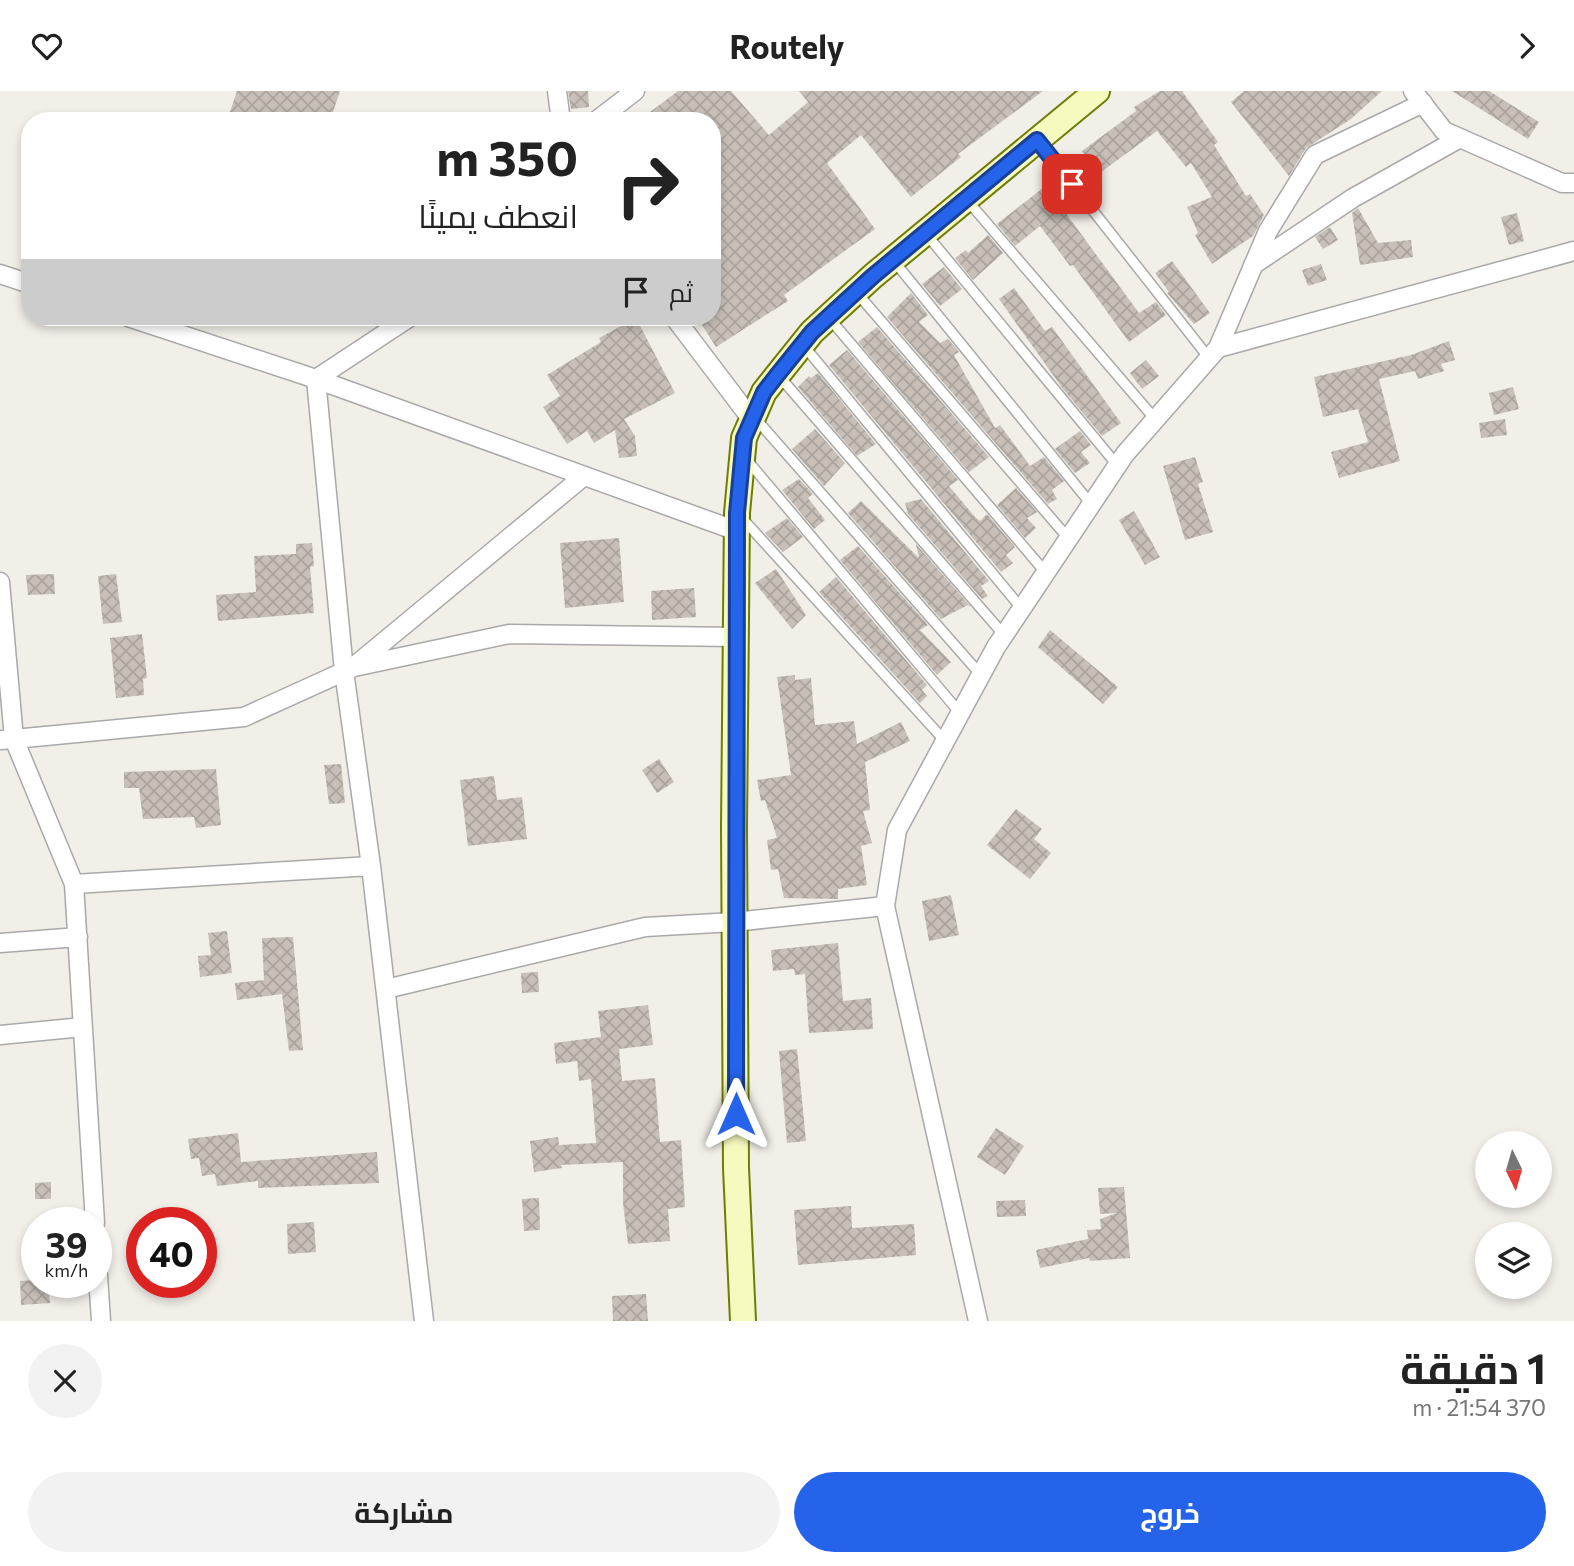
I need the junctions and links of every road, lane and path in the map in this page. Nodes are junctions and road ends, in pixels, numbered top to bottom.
1 (557, 91) edge
2 (635, 91) edge
3 (1097, 91) edge
4 (1418, 97) edge
5 (560, 112) edge
6 (608, 112) edge
7 (1460, 138) junction
8 (1037, 140) junction
9 (1574, 183) edge
10 (966, 198) junction
11 (925, 233) junction
12 (1574, 250) edge
13 (892, 260) junction
14 (1253, 265) junction
15 (0, 274) edge
16 (21, 281) edge
17 (856, 292) junction
18 (828, 317) junction
19 (155, 326) edge
20 (396, 326) edge
21 (681, 326) edge
22 (802, 345) junction
23 (1213, 353) junction
24 (778, 374) junction
25 (316, 379) junction
26 (753, 419) junction
27 (1155, 419) junction
28 (743, 454) junction
29 (1117, 465) junction
30 (584, 476) junction
31 (1091, 504) junction
32 (737, 522) junction
33 (1069, 539) junction
34 (1046, 573) junction
35 (0, 582) edge
36 (1022, 609) junction
37 (1004, 635) junction
38 (736, 637) junction
39 (349, 669) junction
40 (981, 675) junction
41 (960, 713) junction
42 (7, 740) edge
43 (945, 741) junction
44 (371, 866) junction
45 (74, 884) junction
46 (885, 906) junction
47 (734, 922) junction
48 (78, 937) junction
49 (0, 943) edge
50 (386, 989) junction
51 (83, 1027) junction
52 (0, 1035) edge
53 (94, 1207) edge
54 (99, 1298) edge
55 (101, 1321) edge
56 (424, 1321) edge
57 (743, 1321) edge
58 (978, 1321) edge

1 - 5 street
2 - 6 street
3 - 8 street
4 - 7 street
4 - 14 street
7 - 9 street
7 - 14 street
8 - 10 street
8 - 23 lane
10 - 11 street
10 - 27 lane
11 - 13 street
11 - 29 lane
12 - 23 street
13 - 17 street
13 - 31 lane
14 - 23 street
15 - 16 street
17 - 18 street
17 - 33 lane
18 - 22 street
18 - 34 lane
19 - 25 street
20 - 25 street
21 - 26 street
22 - 24 street
22 - 36 lane
23 - 27 street
24 - 26 street
24 - 37 lane
25 - 30 street
25 - 39 street
26 - 28 street
26 - 40 lane
27 - 29 street
28 - 32 street
28 - 41 lane
29 - 31 street
30 - 32 street
30 - 39 street
31 - 33 street
32 - 38 street
32 - 43 lane
33 - 34 street
34 - 36 street
35 - 42 street
36 - 37 street
37 - 40 street
38 - 39 street
38 - 47 street
39 - 42 street
39 - 44 street
40 - 41 street
41 - 43 street
42 - 45 street
43 - 46 street
44 - 45 street
44 - 50 street
45 - 48 street
46 - 47 street
46 - 58 street
47 - 50 street
47 - 57 street
48 - 49 street
48 - 51 street
50 - 56 street
51 - 52 street
51 - 53 street
54 - 55 street

